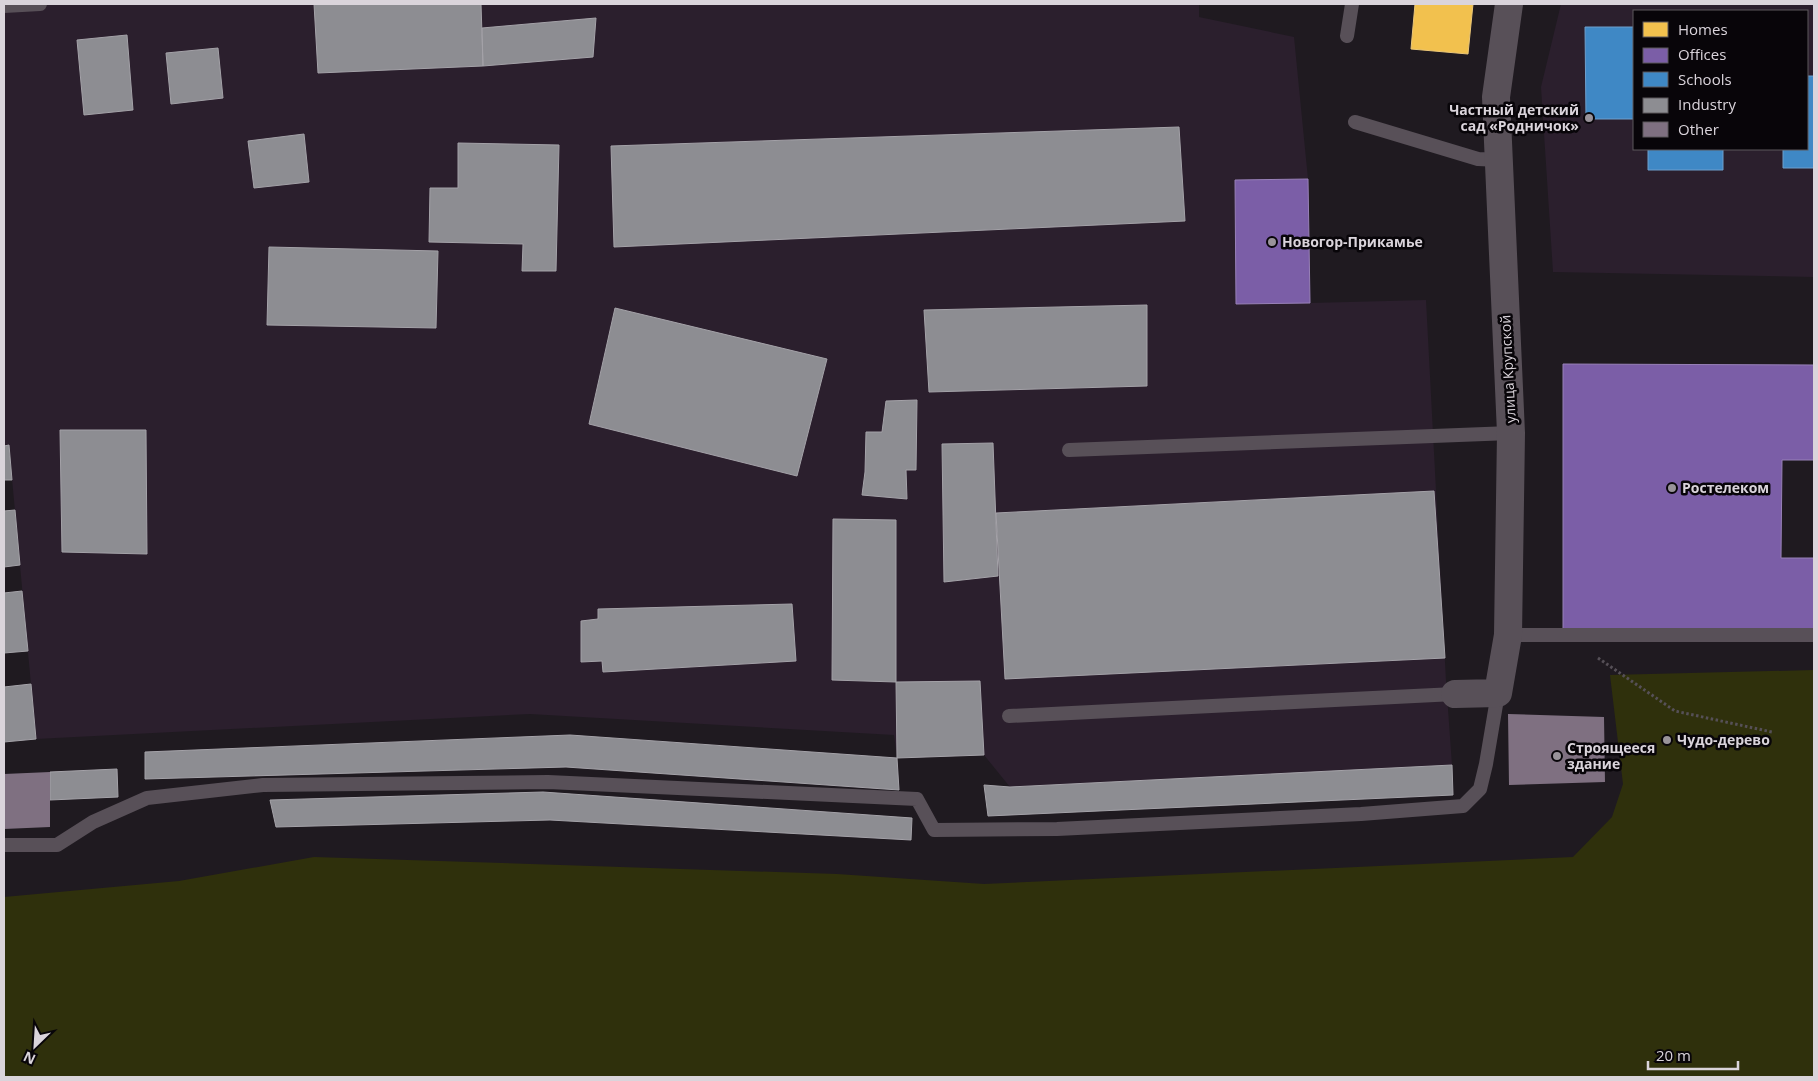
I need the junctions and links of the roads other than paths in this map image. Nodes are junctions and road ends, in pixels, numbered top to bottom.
1 (40, 4) edge
2 (1352, 4) edge
3 (1509, 4) edge
4 (4, 6) edge
5 (1347, 36) dead end
6 (1355, 122) dead end
7 (1499, 160) junction
8 (1511, 433) junction
9 (1069, 450) dead end
10 (1508, 635) junction
11 (1814, 635) edge
12 (1498, 693) junction
13 (1455, 694) joint
14 (1009, 716) dead end
15 (4, 845) edge

1 - 4 lane
2 - 5 lane
3 - 7 street, улица Крупской
6 - 7 lane
7 - 8 street, улица Крупской
8 - 9 lane
8 - 10 street, улица Крупской
10 - 11 lane
10 - 12 street, улица Крупской
12 - 13 street
12 - 15 lane
13 - 14 lane

